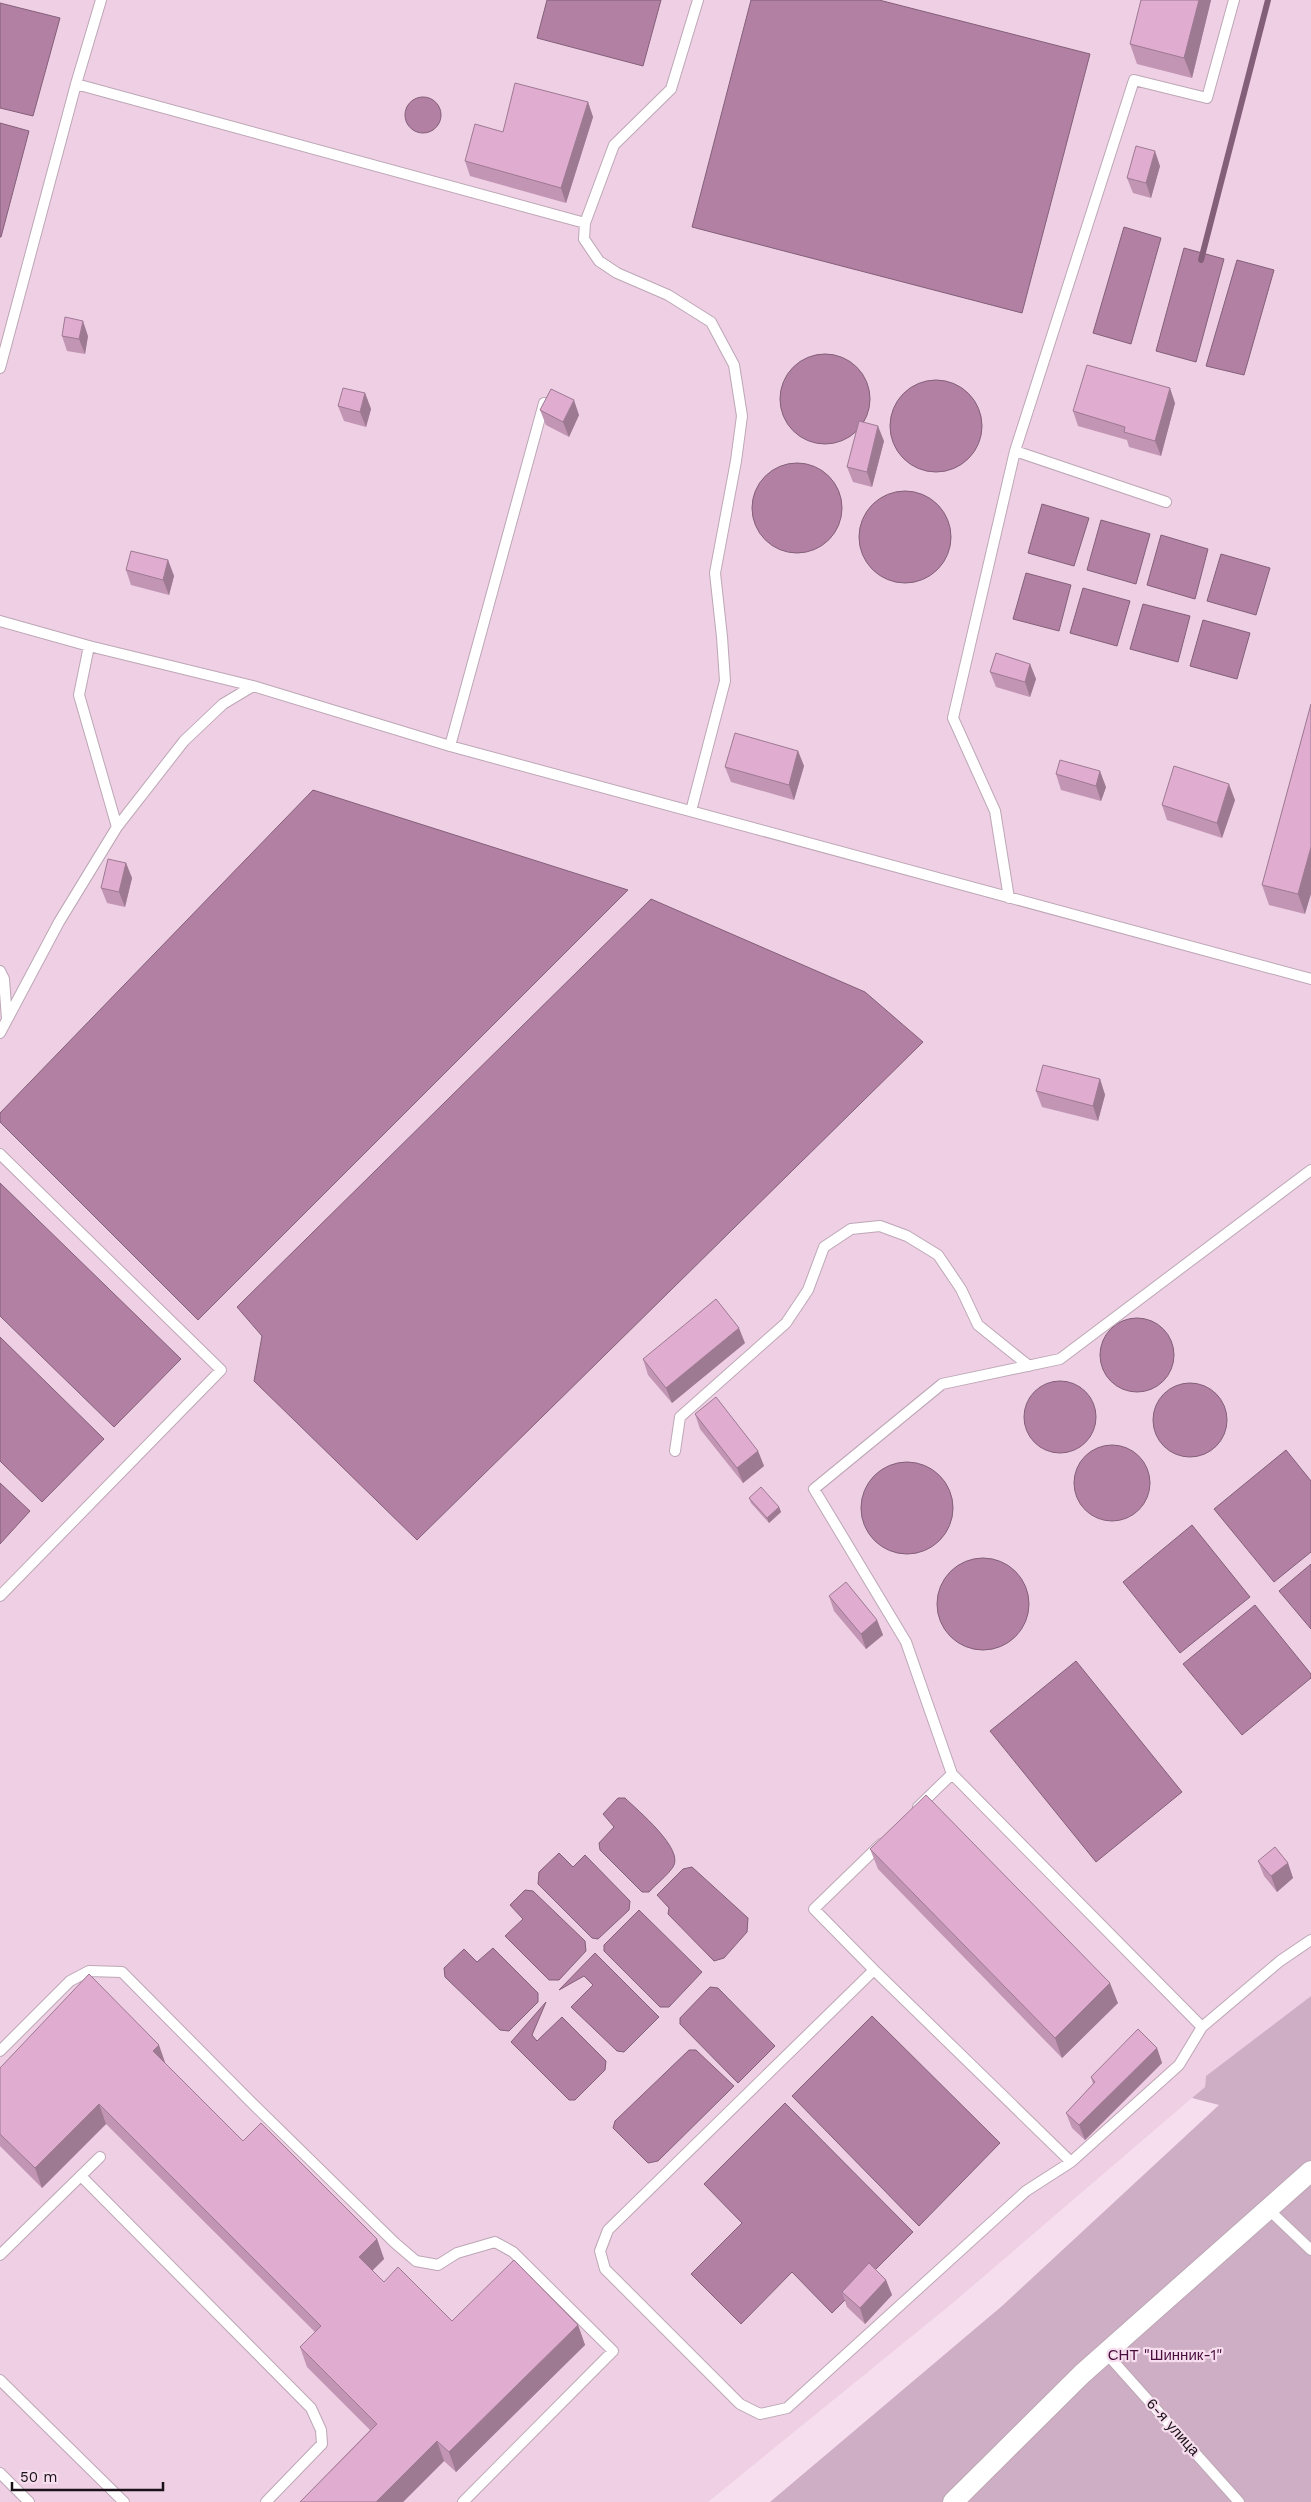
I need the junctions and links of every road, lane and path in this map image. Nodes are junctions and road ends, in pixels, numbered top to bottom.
1 (101, 0) edge
2 (698, 0) edge
3 (1234, 0) edge
4 (76, 84) junction
5 (585, 223) junction
6 (0, 368) edge
7 (544, 403) edge
8 (1015, 451) junction
9 (1166, 502) dead end
10 (0, 621) edge
11 (89, 646) junction
12 (253, 686) junction
13 (450, 746) junction
14 (691, 811) junction
15 (117, 827) junction
16 (1009, 898) junction
17 (0, 971) edge
18 (1311, 979) edge
19 (7, 1020) junction
20 (0, 1033) edge
21 (0, 1154) edge
22 (1311, 1170) edge
23 (1029, 1366) junction
24 (675, 1451) dead end
25 (0, 1596) edge
26 (952, 1774) junction
27 (910, 1815) edge
28 (890, 1835) edge
29 (1311, 1940) edge
30 (874, 1970) junction
31 (1202, 2027) junction
32 (0, 2051) edge
33 (100, 2157) dead end
34 (1071, 2162) junction
35 (1311, 2171) edge
36 (81, 2176) junction
37 (1268, 2209) junction
38 (1311, 2250) edge
39 (0, 2255) edge
40 (1106, 2353) junction
41 (0, 2380) edge
42 (0, 2473) edge
43 (29, 2502) edge
44 (124, 2502) edge
45 (266, 2502) edge
46 (463, 2502) edge
47 (952, 2502) edge
48 (1239, 2502) edge

1 - 4 lane
2 - 5 lane
3 - 8 lane
4 - 5 lane
4 - 6 lane
5 - 14 lane
7 - 13 lane
8 - 9 lane
8 - 16 lane
10 - 11 lane
11 - 12 lane
11 - 15 lane
12 - 13 lane
12 - 15 lane
13 - 14 lane
14 - 16 lane
15 - 19 lane
16 - 18 lane
17 - 19 lane
19 - 20 lane
21 - 25 lane
22 - 23 lane
23 - 24 lane
23 - 26 lane
26 - 27 lane
26 - 31 lane
28 - 30 lane
29 - 31 lane
30 - 34 lane
30 - 34 lane
31 - 34 lane
32 - 46 lane
33 - 36 lane
35 - 37 street
36 - 39 lane
36 - 45 lane
37 - 38 lane
37 - 40 street
40 - 47 street
40 - 48 lane, 6-я улица
41 - 44 lane
42 - 43 lane

